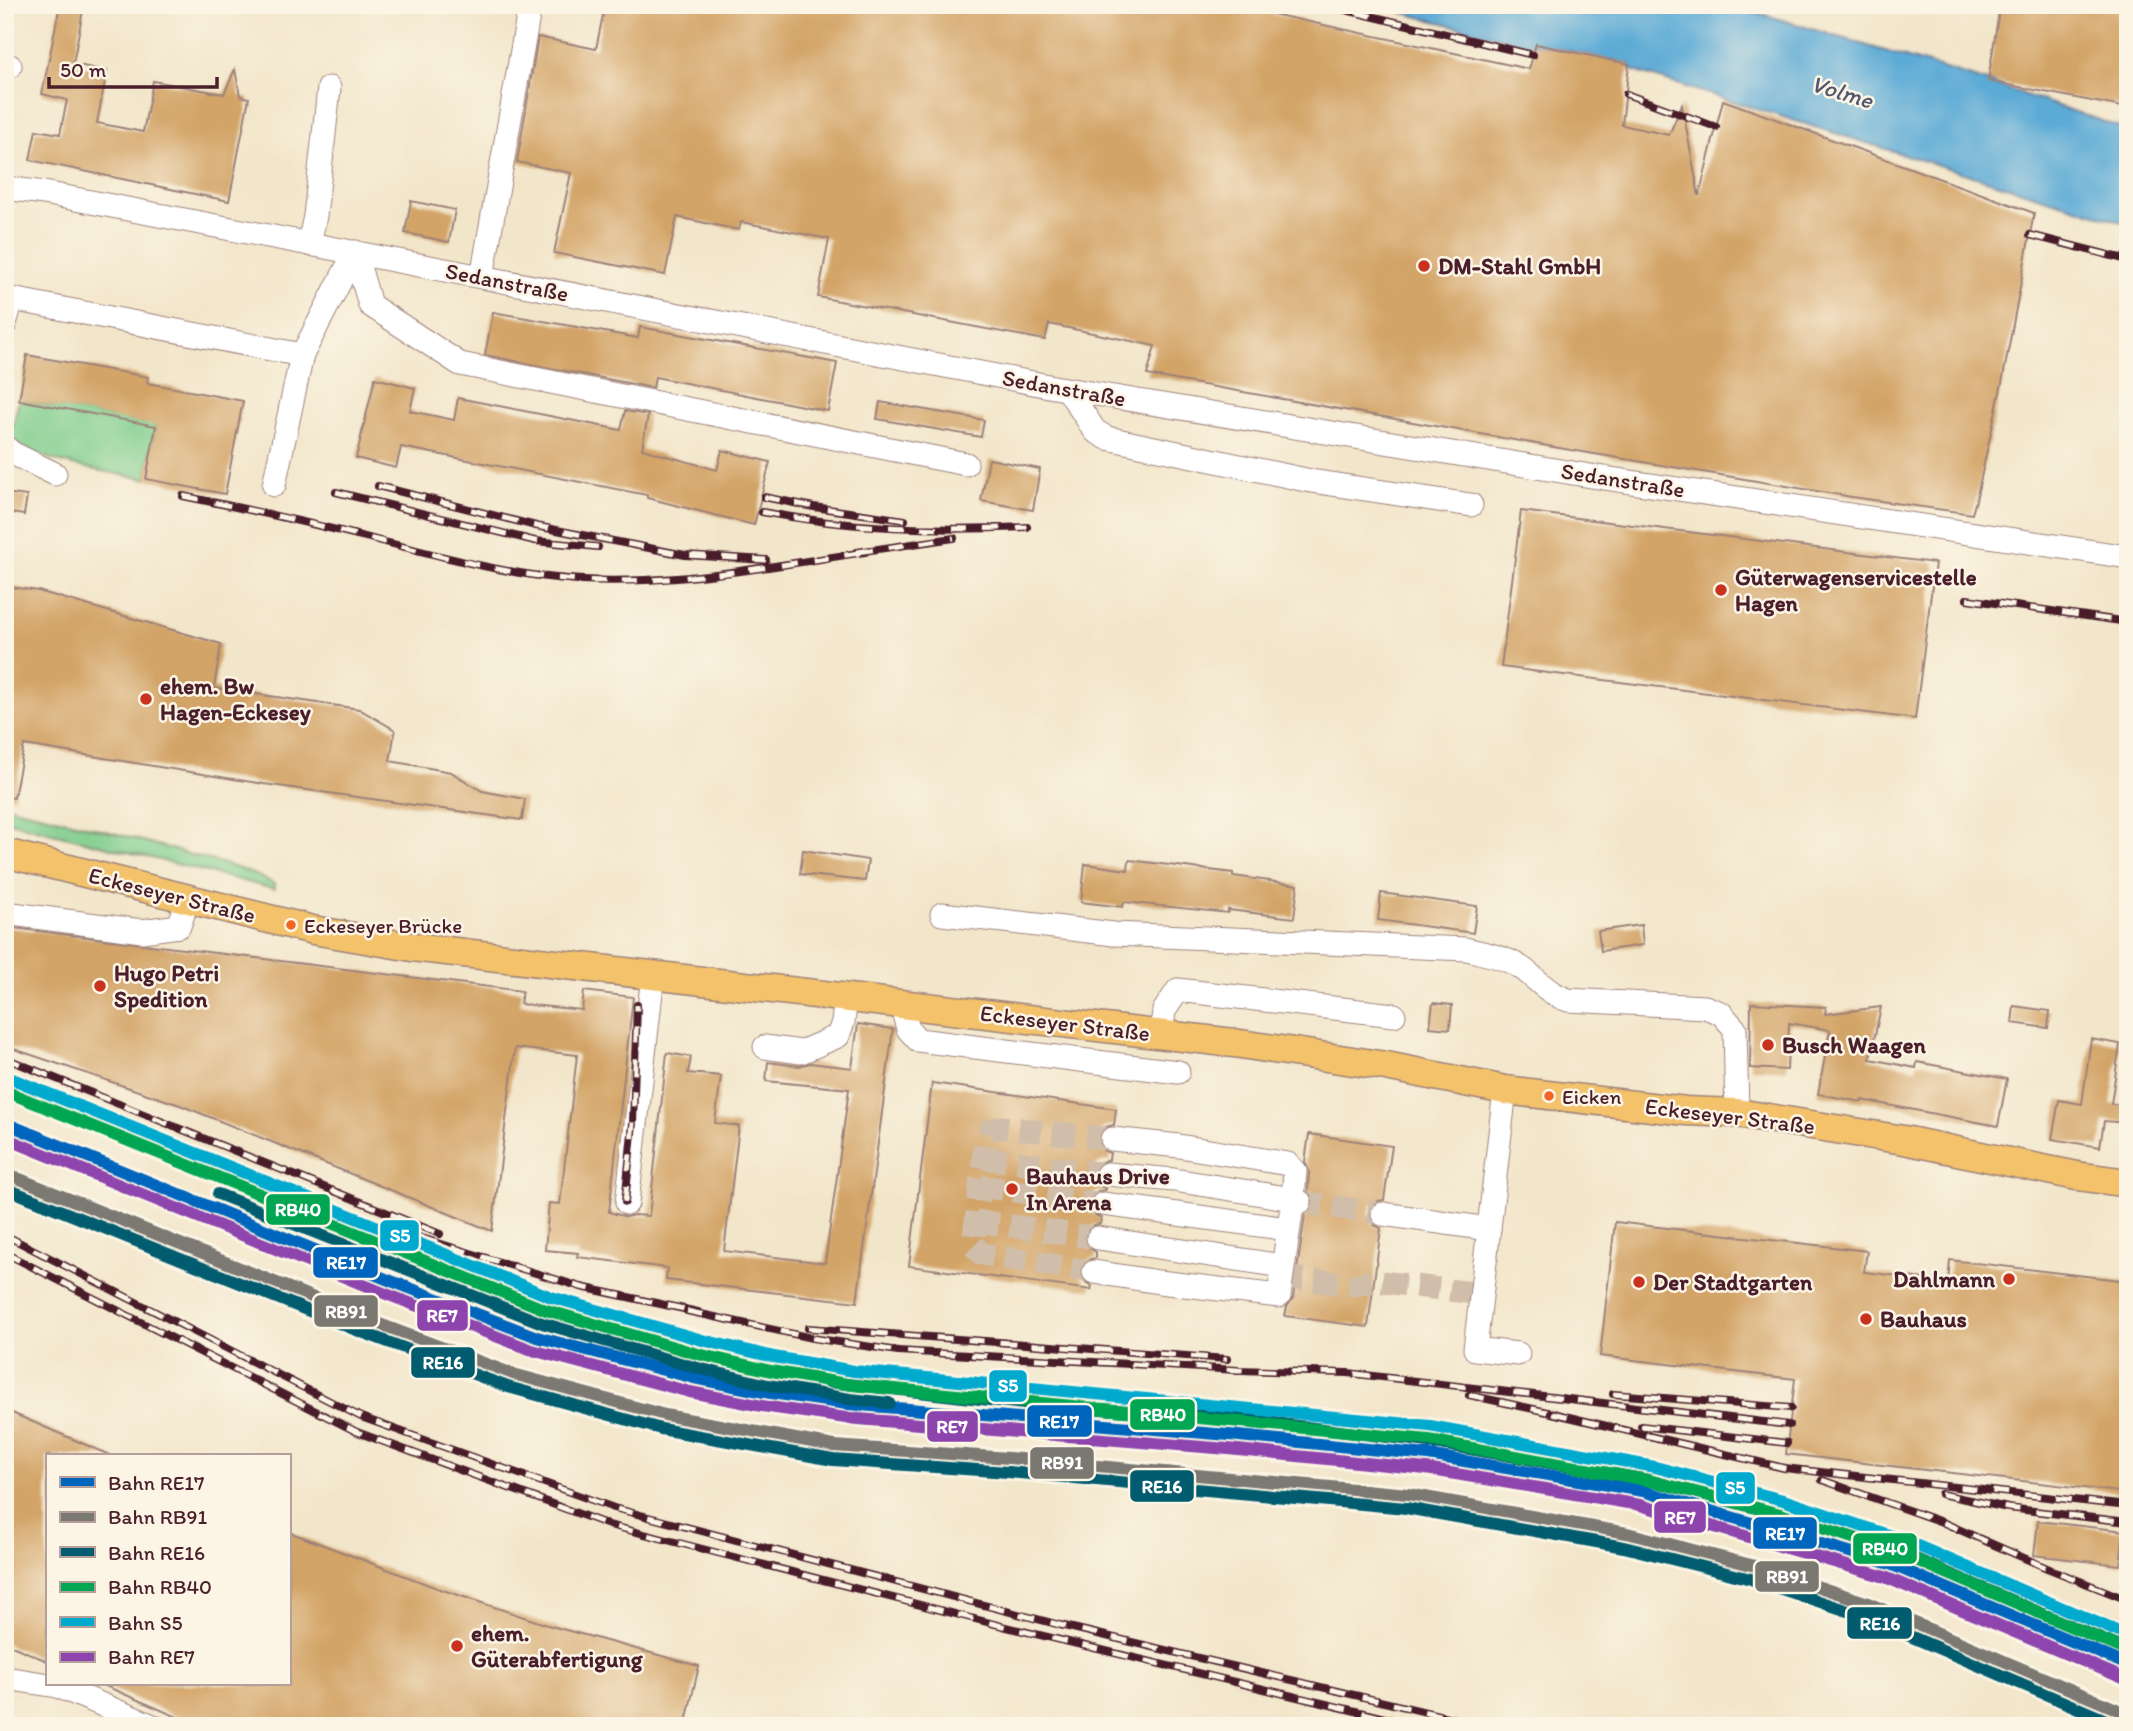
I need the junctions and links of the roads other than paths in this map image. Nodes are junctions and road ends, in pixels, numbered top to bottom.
1 (530, 5) edge
2 (329, 88) dead end
3 (5, 188) edge
4 (309, 244) junction
5 (355, 252) junction
6 (482, 277) junction
7 (5, 324) edge
8 (302, 355) junction
9 (1068, 390) junction
10 (5, 447) edge
11 (966, 464) dead end
12 (55, 474) dead end
13 (274, 485) dead end
14 (1471, 505) dead end
15 (2128, 557) edge
16 (5, 853) edge
17 (188, 899) junction
18 (5, 912) edge
19 (942, 914) dead end
20 (653, 975) junction
21 (846, 998) junction
22 (901, 1004) junction
23 (1394, 1015) dead end
24 (1154, 1034) junction
25 (765, 1047) dead end
26 (1127, 1065) junction
27 (1178, 1072) dead end
28 (1505, 1090) junction
29 (1737, 1113) junction
30 (1112, 1139) tunnel mouth
31 (1107, 1174) tunnel mouth
32 (2128, 1183) edge
33 (1296, 1200) junction
34 (627, 1203) dead end
35 (1103, 1204) tunnel mouth
36 (1383, 1214) tunnel mouth
37 (1288, 1229) junction
38 (1489, 1229) junction
39 (1098, 1238) tunnel mouth
40 (1283, 1266) junction
41 (1094, 1272) tunnel mouth
42 (1518, 1354) dead end
43 (5, 1678) edge
44 (46, 1684) edge
45 (57, 1686) edge
46 (153, 1726) edge

1 - 6 street
2 - 4 street
3 - 4 street, Sedanstraße
4 - 5 street, Sedanstraße
5 - 6 street, Sedanstraße
5 - 8 street
5 - 11 street
6 - 9 street, Sedanstraße
7 - 8 street
8 - 13 street
9 - 14 street
9 - 15 street, Sedanstraße
10 - 12 street
16 - 17 main road, Eckeseyer Straße
17 - 18 street
17 - 20 main road, Eckeseyer Straße
19 - 29 street
20 - 21 main road, Eckeseyer Straße
20 - 34 street
21 - 22 main road, Eckeseyer Straße
21 - 25 street
22 - 24 main road, Eckeseyer Straße
22 - 26 street
23 - 24 street
24 - 26 street
24 - 28 main road, Eckeseyer Straße
26 - 27 street
28 - 29 main road, Eckeseyer Straße
28 - 38 street
29 - 32 main road, Eckeseyer Straße
30 - 33 street
31 - 33 street
33 - 37 street
35 - 37 street
36 - 38 street
37 - 40 street
38 - 42 street
39 - 40 street
40 - 41 street
43 - 44 street
45 - 46 street

